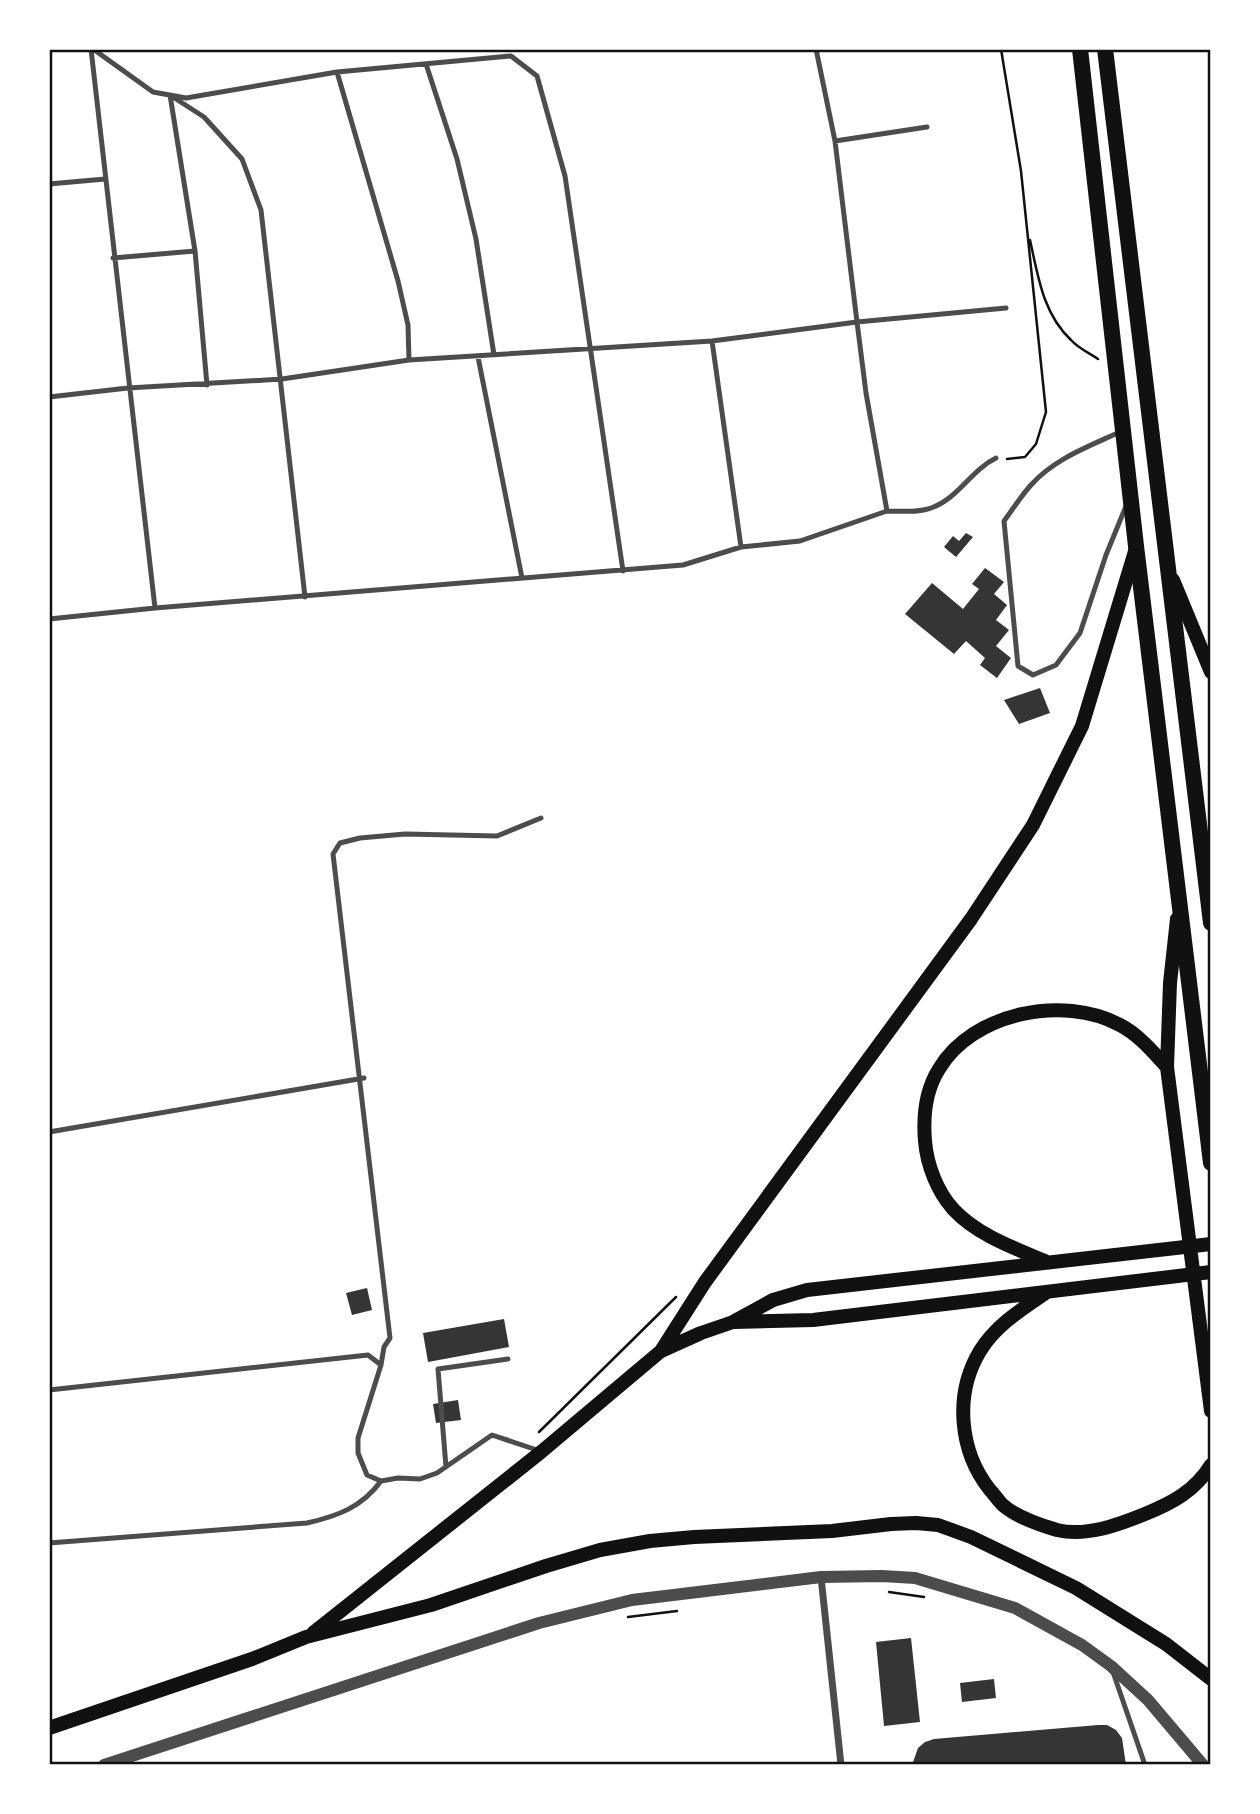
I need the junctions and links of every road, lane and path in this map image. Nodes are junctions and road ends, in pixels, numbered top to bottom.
1 (92, 49) edge
2 (816, 49) edge
3 (1002, 49) edge
4 (1080, 49) edge
5 (1105, 49) edge
6 (426, 64) junction
7 (337, 72) junction
8 (170, 95) junction
9 (928, 127) dead end
10 (835, 141) junction
11 (105, 179) junction
12 (49, 184) edge
13 (1027, 228) junction
14 (195, 251) junction
15 (113, 258) junction
16 (1006, 308) dead end
17 (857, 322) junction
18 (712, 341) junction
19 (592, 349) junction
20 (494, 355) junction
21 (478, 357) junction
22 (409, 360) junction
23 (1118, 373) junction
24 (282, 379) junction
25 (207, 385) junction
26 (128, 388) junction
27 (49, 397) edge
28 (1125, 430) junction
29 (996, 458) joint
30 (1131, 494) junction
31 (887, 511) junction
32 (741, 547) junction
33 (1136, 547) junction
34 (1168, 566) junction
35 (623, 572) junction
36 (522, 578) junction
37 (305, 597) junction
38 (155, 608) junction
39 (49, 619) edge
40 (1211, 672) edge
41 (541, 818) dead end
42 (1205, 873) junction
43 (1211, 889) edge
44 (1179, 900) junction
45 (1211, 923) edge
46 (1167, 1067) junction
47 (361, 1079) junction
48 (49, 1132) edge
49 (1211, 1163) edge
50 (1211, 1244) edge
51 (1046, 1262) junction
52 (1211, 1272) edge
53 (680, 1292) dead end
54 (1047, 1292) junction
55 (733, 1322) junction
56 (661, 1351) junction
57 (508, 1359) dead end
58 (381, 1365) junction
59 (49, 1390) edge
60 (1211, 1411) edge
61 (525, 1446) junction
62 (541, 1452) junction
63 (1211, 1465) edge
64 (446, 1467) junction
65 (380, 1481) junction
66 (49, 1543) edge
67 (821, 1577) junction
68 (878, 1591) dead end
69 (930, 1598) dead end
70 (688, 1609) dead end
71 (621, 1618) dead end
72 (306, 1637) junction
73 (1111, 1666) junction
74 (1211, 1679) edge
75 (49, 1728) edge
76 (104, 1765) edge
77 (841, 1765) edge
78 (1144, 1765) edge
79 (1203, 1765) edge

1 - 8 lane
1 - 11 lane
2 - 10 lane
3 - 13 path
4 - 23 main road
5 - 34 main road
6 - 7 lane
6 - 19 lane
6 - 20 lane
7 - 8 lane
7 - 22 lane
8 - 14 lane
8 - 24 lane
9 - 10 lane
10 - 17 lane
11 - 12 lane
11 - 15 lane
13 - 23 path
13 - 29 path
14 - 15 lane
14 - 25 lane
15 - 26 lane
16 - 17 lane
17 - 18 lane
17 - 31 lane
18 - 19 lane
18 - 32 lane
19 - 20 lane
19 - 35 lane
20 - 21 lane
21 - 22 lane
21 - 36 lane
22 - 24 lane
23 - 28 main road
24 - 25 lane
24 - 37 lane
25 - 26 lane
26 - 27 lane
26 - 38 lane
28 - 30 main road
28 - 30 lane
29 - 31 lane
30 - 33 main road
31 - 32 lane
32 - 35 lane
33 - 44 main road
33 - 56 main road
34 - 40 main road
34 - 42 main road
35 - 36 lane
36 - 37 lane
37 - 38 lane
38 - 39 lane
41 - 47 lane
42 - 43 main road
42 - 45 main road
44 - 46 main road
44 - 49 main road
46 - 51 main road
46 - 60 main road
47 - 48 lane
47 - 58 lane
50 - 51 main road
51 - 55 main road
52 - 54 main road
53 - 61 path
54 - 55 main road
54 - 63 main road
55 - 56 main road
56 - 62 main road
57 - 64 lane
58 - 59 lane
58 - 65 lane
61 - 62 lane
61 - 64 lane
62 - 72 main road
64 - 65 lane
65 - 66 lane
67 - 73 street
67 - 76 street
67 - 77 street
68 - 69 path
70 - 71 path
72 - 74 main road
72 - 75 main road
73 - 78 lane
73 - 79 street

